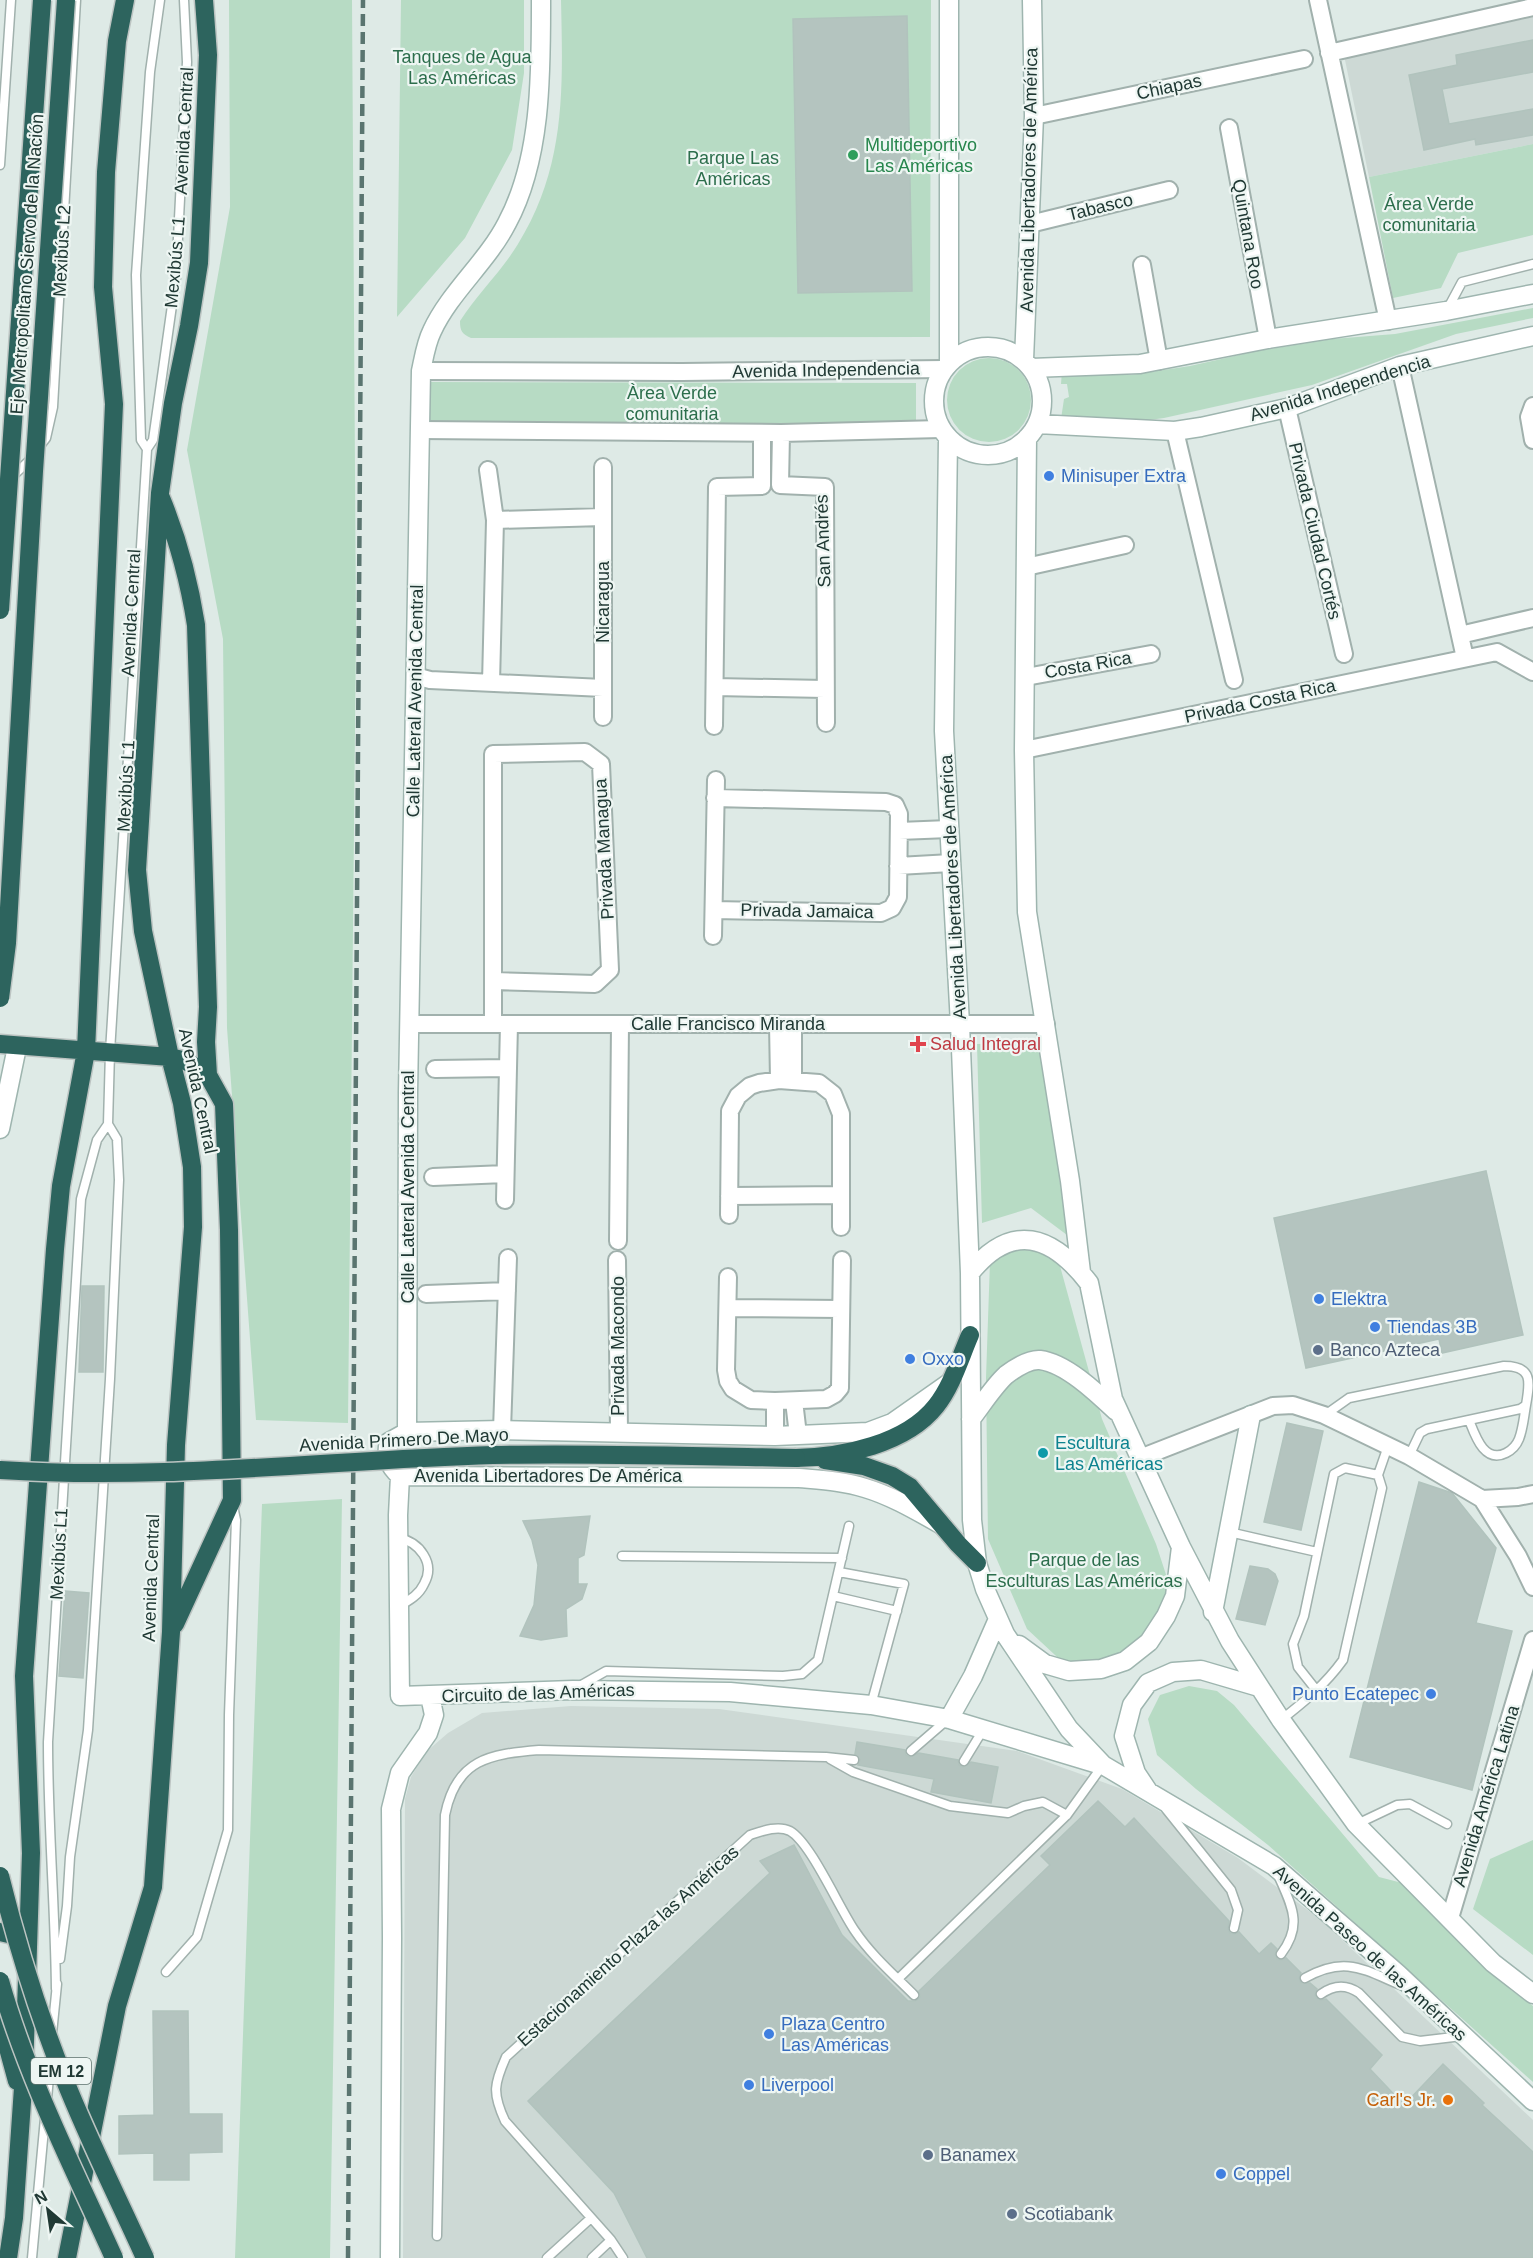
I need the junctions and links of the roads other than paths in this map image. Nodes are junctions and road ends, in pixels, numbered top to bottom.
1 (11, 0) edge
2 (42, 0) edge
3 (66, 0) edge
4 (76, 0) edge
5 (125, 0) edge
6 (160, 0) edge
7 (184, 0) edge
8 (204, 0) edge
9 (541, 0) edge
10 (1032, 0) edge
11 (1318, 0) edge
12 (949, 1) edge
13 (1533, 7) edge
14 (1329, 53) junction
15 (1304, 59) dead end
16 (1034, 116) junction
17 (1229, 128) dead end
18 (0, 165) edge
19 (1169, 190) dead end
20 (1030, 224) junction
21 (1533, 264) edge
22 (1142, 265) dead end
23 (1533, 294) edge
24 (1446, 311) junction
25 (1388, 321) junction
26 (1533, 336) edge
27 (1268, 339) junction
28 (1159, 361) junction
29 (1028, 364) junction
30 (946, 366) junction
31 (1400, 366) junction
32 (421, 371) junction
33 (1533, 406) edge
34 (1287, 408) junction
35 (421, 430) junction
36 (1032, 431) junction
37 (1175, 431) junction
38 (762, 433) junction
39 (781, 433) junction
40 (945, 434) junction
41 (1533, 440) edge
42 (147, 449) junction
43 (603, 467) dead end
44 (488, 470) dead end
45 (0, 477) edge
46 (160, 493) junction
47 (603, 517) junction
48 (495, 520) junction
49 (1125, 545) dead end
50 (1026, 567) junction
51 (0, 610) edge
52 (1533, 618) edge
53 (1460, 635) junction
54 (1151, 654) dead end
55 (1344, 654) dead end
56 (1465, 658) junction
57 (1533, 672) edge
58 (415, 676) junction
59 (1026, 677) junction
60 (1234, 680) dead end
61 (491, 683) junction
62 (715, 687) junction
63 (603, 688) junction
64 (825, 689) junction
65 (603, 717) dead end
66 (826, 723) dead end
67 (714, 726) dead end
68 (1024, 750) junction
69 (716, 780) dead end
70 (715, 798) junction
71 (949, 829) junction
72 (899, 831) junction
73 (951, 863) junction
74 (898, 866) junction
75 (714, 910) junction
76 (713, 936) dead end
77 (494, 981) junction
78 (0, 998) edge
79 (409, 1024) junction
80 (501, 1024) junction
81 (620, 1024) junction
82 (786, 1024) junction
83 (960, 1024) junction
84 (1046, 1024) junction
85 (9, 1046) edge
86 (86, 1051) junction
87 (110, 1052) junction
88 (170, 1057) junction
89 (507, 1068) junction
90 (435, 1069) dead end
91 (208, 1075) junction
92 (786, 1080) junction
93 (108, 1124) junction
94 (0, 1129) edge
95 (505, 1174) junction
96 (433, 1177) dead end
97 (841, 1195) junction
98 (729, 1196) junction
99 (505, 1200) dead end
100 (729, 1215) dead end
101 (841, 1227) dead end
102 (618, 1241) dead end
103 (508, 1258) dead end
104 (617, 1260) dead end
105 (842, 1260) dead end
106 (1081, 1272) junction
107 (970, 1273) junction
108 (728, 1277) dead end
109 (507, 1291) junction
110 (426, 1294) dead end
111 (728, 1308) junction
112 (841, 1309) junction
113 (970, 1335) junction
114 (949, 1383) junction
115 (775, 1401) junction
116 (794, 1401) junction
117 (1526, 1405) junction
118 (1120, 1414) junction
119 (1251, 1414) junction
120 (1324, 1415) junction
121 (971, 1419) junction
122 (1469, 1420) junction
123 (502, 1430) junction
124 (619, 1431) junction
125 (406, 1432) junction
126 (798, 1435) junction
127 (775, 1436) junction
128 (1388, 1446) junction
129 (1409, 1456) junction
130 (804, 1458) junction
131 (1140, 1458) junction
132 (0, 1470) edge
133 (1378, 1474) junction
134 (400, 1476) junction
135 (1533, 1487) edge
136 (1526, 1495) edge
137 (1482, 1499) junction
138 (232, 1500) junction
139 (942, 1525) junction
140 (849, 1527) dead end
141 (1229, 1532) junction
142 (399, 1538) junction
143 (1180, 1547) junction
144 (1317, 1552) junction
145 (622, 1556) dead end
146 (842, 1558) junction
147 (977, 1563) junction
148 (839, 1572) junction
149 (1533, 1587) edge
150 (833, 1596) junction
151 (399, 1606) junction
152 (897, 1611) junction
153 (1213, 1612) junction
154 (1001, 1627) junction
155 (171, 1632) junction
156 (1533, 1640) edge
157 (1259, 1687) junction
158 (573, 1690) junction
159 (1317, 1691) junction
160 (430, 1696) junction
161 (871, 1706) junction
162 (949, 1719) junction
163 (1281, 1720) junction
164 (984, 1729) junction
165 (911, 1751) dead end
166 (826, 1757) junction
167 (854, 1760) dead end
168 (964, 1761) dead end
169 (1103, 1765) junction
170 (952, 1796) dead end
171 (1154, 1797) junction
172 (950, 1806) junction
173 (1067, 1815) junction
174 (1356, 1824) junction
175 (1447, 1824) dead end
176 (1274, 1866) junction
177 (0, 1876) edge
178 (1450, 1918) junction
179 (1234, 1928) dead end
180 (0, 1932) edge
181 (26, 1938) junction
182 (1281, 1954) dead end
183 (166, 1972) dead end
184 (1305, 1978) dead end
185 (898, 1979) junction
186 (0, 1981) edge
187 (56, 1989) junction
188 (1418, 1993) junction
189 (1321, 1994) dead end
190 (1533, 1994) edge
191 (914, 1995) dead end
192 (0, 2019) edge
193 (1464, 2036) junction
194 (21, 2099) junction
195 (1533, 2101) edge
196 (591, 2218) junction
197 (437, 2236) dead end
198 (611, 2240) junction
199 (8, 2258) edge
200 (32, 2258) edge
201 (67, 2258) edge
202 (114, 2258) edge
203 (145, 2258) edge
204 (390, 2258) edge
205 (547, 2258) edge
206 (592, 2258) edge
207 (623, 2258) edge

1 - 18 lane
2 - 51 highway, Eje Metropolitano Siervo de la Nación, bridge
3 - 78 highway, Eje Metropolitano Siervo de la Nación, bridge
4 - 45 lane, Mexibús L2
5 - 86 highway, Avenida Central
6 - 42 lane, Mexibús L1
7 - 42 lane, Mexibús L1
8 - 46 highway, Avenida Central
9 - 32 main road, Calle Lateral Avenida Central
10 - 16 main road, Avenida Libertadores de América
11 - 14 street
12 - 30 main road
13 - 14 street
14 - 25 street
15 - 16 street, Chiapas
16 - 20 main road, Avenida Libertadores de América
17 - 27 street, Quintana Roo
19 - 20 street, Tabasco
20 - 29 main road, Avenida Libertadores de América
21 - 24 lane
22 - 28 street
23 - 24 main road
24 - 25 main road
25 - 27 main road
26 - 31 main road, Avenida Independencia
27 - 28 main road
28 - 29 main road
29 - 30 main road
29 - 36 main road
30 - 32 street, Avenida Independencia
30 - 40 main road
31 - 34 main road, Avenida Independencia
31 - 53 street
32 - 35 main road, Calle Lateral Avenida Central
33 - 41 street
34 - 37 main road, Avenida Independencia
34 - 55 street, Privada Ciudad Cortés
35 - 38 street
35 - 58 main road, Calle Lateral Avenida Central
36 - 37 main road, Avenida Independencia
36 - 40 main road
36 - 50 main road
37 - 60 street
38 - 39 street
38 - 62 street
39 - 40 street
39 - 64 street, San Andrés
40 - 71 main road, Avenida Libertadores de América
42 - 87 lane, Mexibús L1
43 - 47 street, Nicaragua
44 - 48 street
46 - 88 highway, Avenida Central
46 - 91 highway
47 - 48 street
47 - 63 street, Nicaragua
48 - 61 street
49 - 50 street
50 - 59 main road
52 - 53 street
53 - 56 street
54 - 59 street, Costa Rica
56 - 57 street, Privada Costa Rica
56 - 68 street, Privada Costa Rica
58 - 61 street
58 - 79 main road, Calle Lateral Avenida Central
59 - 68 main road
61 - 63 street
62 - 64 street
62 - 67 street
63 - 65 street, Nicaragua
64 - 66 street, San Andrés
68 - 84 main road
69 - 70 street, Privada Jamaica
70 - 72 street, Privada Jamaica
70 - 75 street, Privada Jamaica
71 - 72 street
71 - 73 main road, Avenida Libertadores de América
72 - 74 street, Privada Jamaica
73 - 74 street
73 - 83 main road, Avenida Libertadores de América
74 - 75 street, Privada Jamaica
75 - 76 street, Privada Jamaica
77 - 77 street, Privada Managua
77 - 80 street, Privada Managua
79 - 80 street, Calle Francisco Miranda
79 - 125 main road, Calle Lateral Avenida Central
80 - 81 street, Calle Francisco Miranda
80 - 89 street, Privada Managua
81 - 82 street, Calle Francisco Miranda
81 - 102 street
82 - 83 street, Calle Francisco Miranda
82 - 92 street
83 - 84 street, Calle Francisco Miranda
83 - 107 main road, Avenida Libertadores de América
84 - 106 main road
85 - 86 highway
85 - 94 main road
86 - 87 highway
86 - 181 highway, Avenida Central
87 - 88 highway
87 - 93 lane, Mexibús L1
88 - 91 highway
88 - 155 highway, Avenida Central
89 - 90 street
89 - 95 street, Privada Managua
91 - 138 highway
92 - 97 street
92 - 98 street
93 - 187 lane, Mexibús L1
93 - 187 lane, Mexibús L1
95 - 96 street
95 - 99 street, Privada Managua
97 - 98 street
97 - 101 street
98 - 100 street
103 - 109 street
104 - 124 street, Privada Macondo
105 - 112 street
106 - 107 main road
106 - 118 main road
107 - 113 main road, Avenida Libertadores de América
108 - 111 street
109 - 110 street
109 - 123 street
111 - 112 street
111 - 115 street
112 - 116 street
113 - 114 highway, Avenida Primero De Mayo
113 - 121 main road
114 - 126 main road
114 - 130 highway, Avenida Primero De Mayo
115 - 116 street
115 - 127 street
116 - 126 street
117 - 120 lane
117 - 122 lane
117 - 122 lane
118 - 121 main road
118 - 131 main road
119 - 120 street
119 - 131 street
119 - 141 main road
120 - 128 street
121 - 147 main road
122 - 129 lane
123 - 124 main road
123 - 125 main road
124 - 127 main road
125 - 134 main road, Avenida Libertadores De América
126 - 127 main road
128 - 129 street
128 - 133 lane
129 - 137 street
130 - 132 highway, Avenida Primero De Mayo, bridge
130 - 139 highway, Avenida Primero De Mayo
131 - 143 main road
133 - 144 lane
133 - 159 lane
134 - 139 main road, Avenida Libertadores De América
134 - 142 main road
135 - 136 street
136 - 137 street
137 - 149 street
138 - 155 highway
138 - 183 lane
139 - 147 highway, Avenida Primero De Mayo
140 - 146 lane
141 - 144 lane
141 - 153 main road
142 - 151 main road
142 - 151 lane
143 - 153 main road
143 - 154 main road
144 - 159 lane
145 - 146 lane
146 - 148 lane
147 - 154 main road
148 - 150 lane
148 - 152 lane
150 - 152 lane
150 - 158 lane
151 - 160 main road
152 - 161 lane
153 - 157 main road
154 - 162 main road
154 - 169 main road
155 - 201 highway, Avenida Central
156 - 178 street, Avenida América Latina
157 - 163 main road
157 - 171 main road
158 - 160 main road, Circuito de las Américas
158 - 161 main road, Circuito de las Américas
159 - 163 lane
160 - 204 main road, Circuito de las Américas
161 - 162 main road, Circuito de las Américas
162 - 164 main road, Circuito de las Américas
162 - 165 lane
163 - 174 main road
164 - 168 lane
164 - 169 main road, Circuito de las Américas
166 - 167 lane
166 - 172 lane
166 - 197 lane
169 - 171 main road, Avenida Paseo de las Américas
169 - 173 lane
170 - 172 lane
171 - 176 main road, Avenida Paseo de las Américas
171 - 179 lane
172 - 173 lane
173 - 185 lane
174 - 175 lane
174 - 178 main road
176 - 182 lane
176 - 188 main road, Avenida Paseo de las Américas
177 - 203 highway, EM 12, bridge
178 - 190 main road
180 - 181 highway
181 - 194 highway, Avenida Central
184 - 188 lane
185 - 191 lane, Estacionamiento Plaza las Américas
185 - 196 lane, Estacionamiento Plaza las Américas
186 - 202 highway, EM 12, bridge
187 - 200 lane, Mexibús L1
188 - 193 main road, Avenida Paseo de las Américas
189 - 193 lane
192 - 194 highway
193 - 195 main road, Avenida Paseo de las Américas
194 - 199 highway, Avenida Central
196 - 198 lane, Estacionamiento Plaza las Américas
196 - 205 lane
198 - 206 lane
198 - 207 lane, Estacionamiento Plaza las Américas

